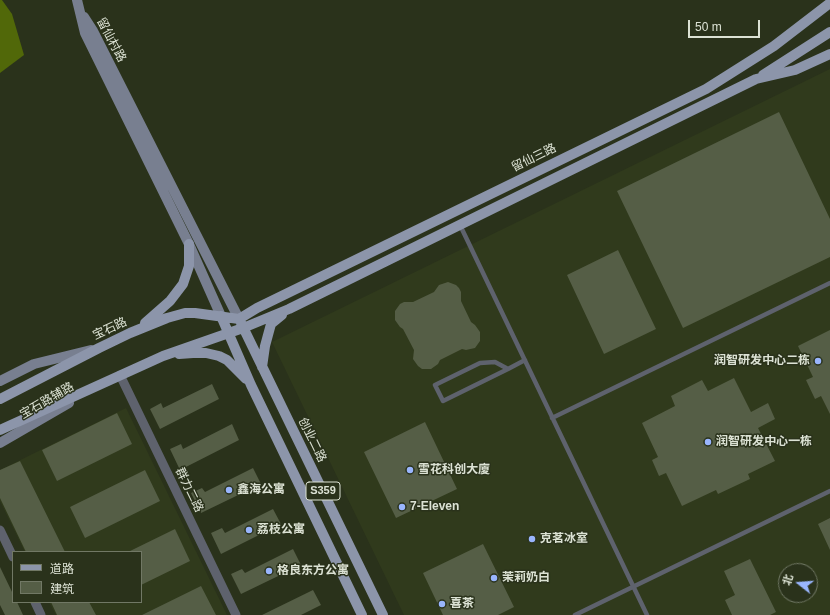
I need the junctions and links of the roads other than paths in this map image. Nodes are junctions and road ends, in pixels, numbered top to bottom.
1 (77, 0) edge
2 (830, 3) edge
3 (80, 10) junction
4 (830, 32) edge
5 (830, 54) edge
6 (756, 79) junction
7 (460, 225) junction
8 (189, 244) junction
9 (830, 282) edge
10 (289, 309) junction
11 (221, 316) junction
12 (241, 323) junction
13 (229, 332) junction
14 (130, 333) junction
15 (98, 348) junction
16 (163, 356) junction
17 (525, 360) junction
18 (262, 367) junction
19 (508, 369) junction
20 (120, 375) junction
21 (0, 381) edge
22 (107, 381) junction
23 (251, 385) junction
24 (0, 399) edge
25 (552, 418) junction
26 (0, 430) edge
27 (0, 443) edge
28 (830, 491) edge
29 (0, 530) edge
30 (12, 555) edge
31 (633, 586) junction
32 (35, 603) edge
33 (41, 615) edge
34 (236, 615) edge
35 (362, 615) edge
36 (383, 615) edge
37 (575, 615) edge
38 (647, 615) edge

1 - 3 street
2 - 12 main road, 留仙三路
3 - 8 street, 留仙村路
3 - 12 street, 留仙村路
4 - 6 main road
5 - 6 main road
6 - 7 main road
7 - 10 main road
7 - 17 lane
8 - 11 street, 留仙村路
8 - 14 main road
9 - 25 lane
10 - 12 main road
10 - 18 main road
11 - 12 main road, 宝石路
11 - 13 main road, S359
11 - 14 main road, 宝石路
12 - 13 main road
12 - 18 main road, 创业二路 / S359
13 - 16 main road
13 - 23 main road, S359
14 - 15 main road, 宝石路
15 - 21 street
15 - 24 main road, 宝石路
16 - 20 main road, S359
16 - 23 main road, S359
17 - 19 lane
17 - 25 lane
18 - 36 main road, 创业二路 / S359
19 - 19 lane
20 - 22 main road, S359
20 - 34 street, 群力二路
22 - 26 main road, S359
22 - 27 street, 宝石路辅路
23 - 35 main road, S359
25 - 31 lane
28 - 31 lane
29 - 30 street
31 - 37 lane
31 - 38 lane
32 - 33 street

